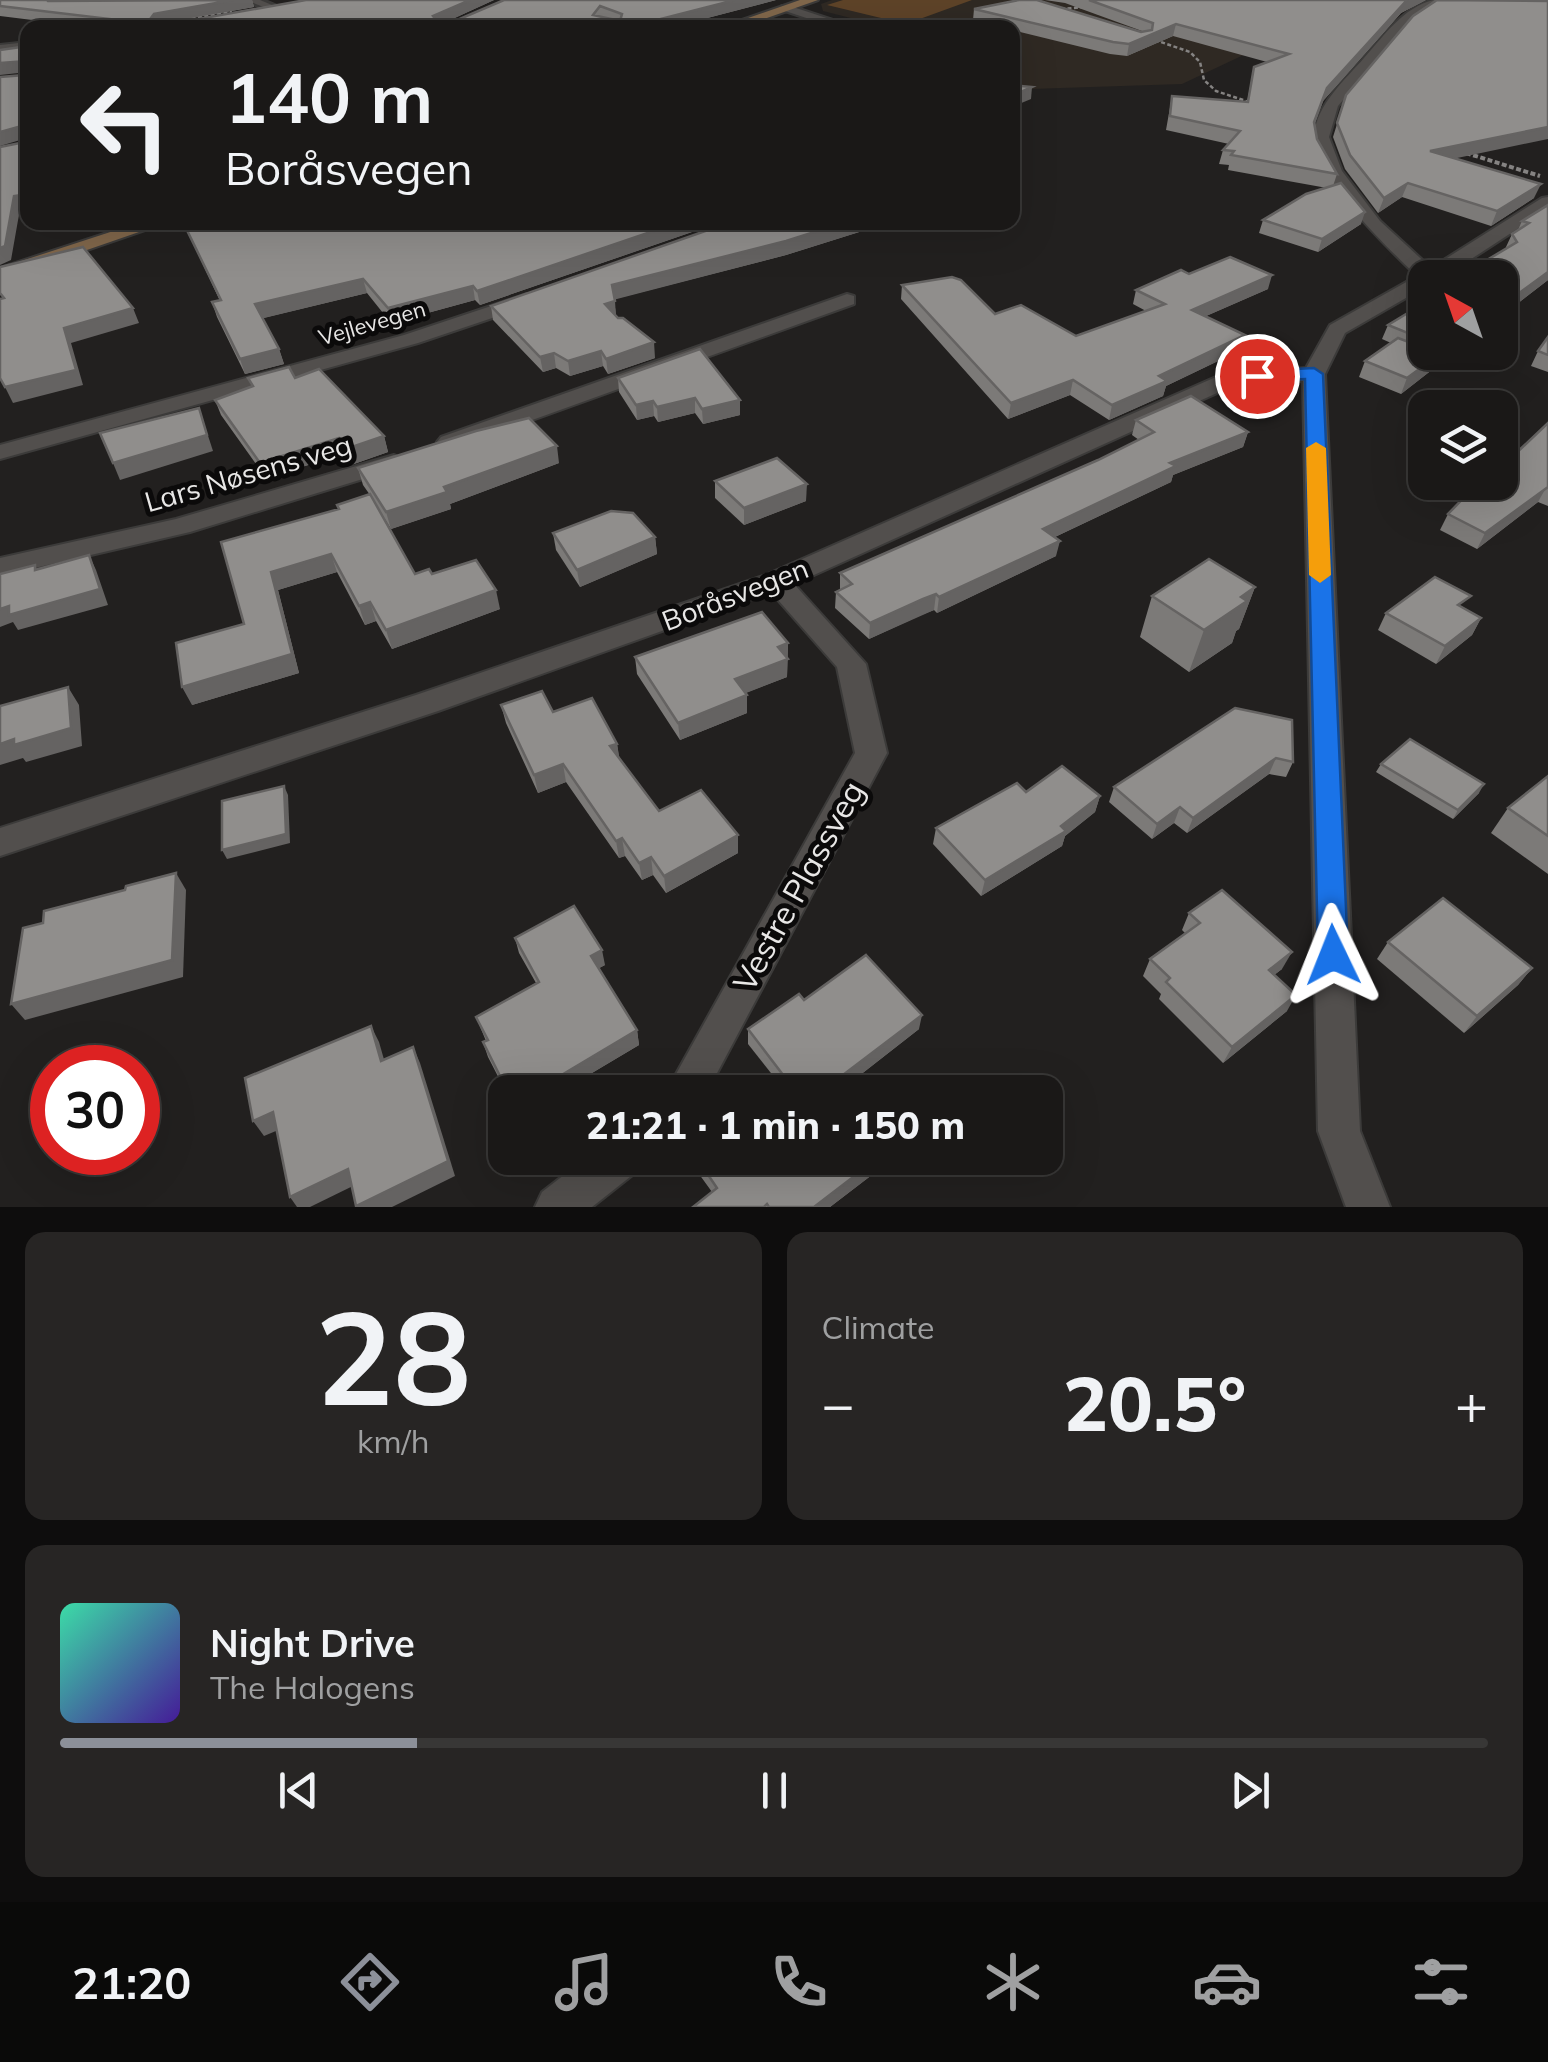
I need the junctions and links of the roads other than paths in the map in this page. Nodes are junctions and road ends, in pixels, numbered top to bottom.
1 (251, 0) edge
2 (812, 0) edge
3 (1399, 0) edge
4 (1449, 0) edge
5 (1427, 6) junction
6 (297, 7) edge
7 (275, 8) junction
8 (786, 8) junction
9 (242, 16) edge
10 (749, 20) edge
11 (824, 20) edge
12 (1548, 202) edge
13 (1528, 214) junction
14 (1548, 220) edge
15 (135, 230) edge
16 (1409, 260) edge
17 (1455, 260) edge
18 (0, 274) edge
19 (1408, 289) edge
20 (552, 292) edge
21 (847, 300) dead end
22 (1314, 374) junction
23 (0, 452) edge
24 (0, 567) edge
25 (776, 582) junction
26 (0, 842) edge
27 (695, 1075) edge
28 (598, 1175) edge
29 (557, 1207) edge
30 (1368, 1207) edge

1 - 7 lane
2 - 8 main road
3 - 5 street
4 - 5 street
5 - 16 street
6 - 7 street
7 - 9 street
8 - 10 main road
8 - 11 street
12 - 13 street
13 - 14 street
13 - 17 street
15 - 18 main road
19 - 22 street
20 - 23 street, Vejlevegen
21 - 24 street, Lars Nøsens veg
22 - 25 street, Boråsvegen
22 - 30 street
25 - 26 street, Boråsvegen
25 - 27 street, Vestre Plassveg
28 - 29 street

